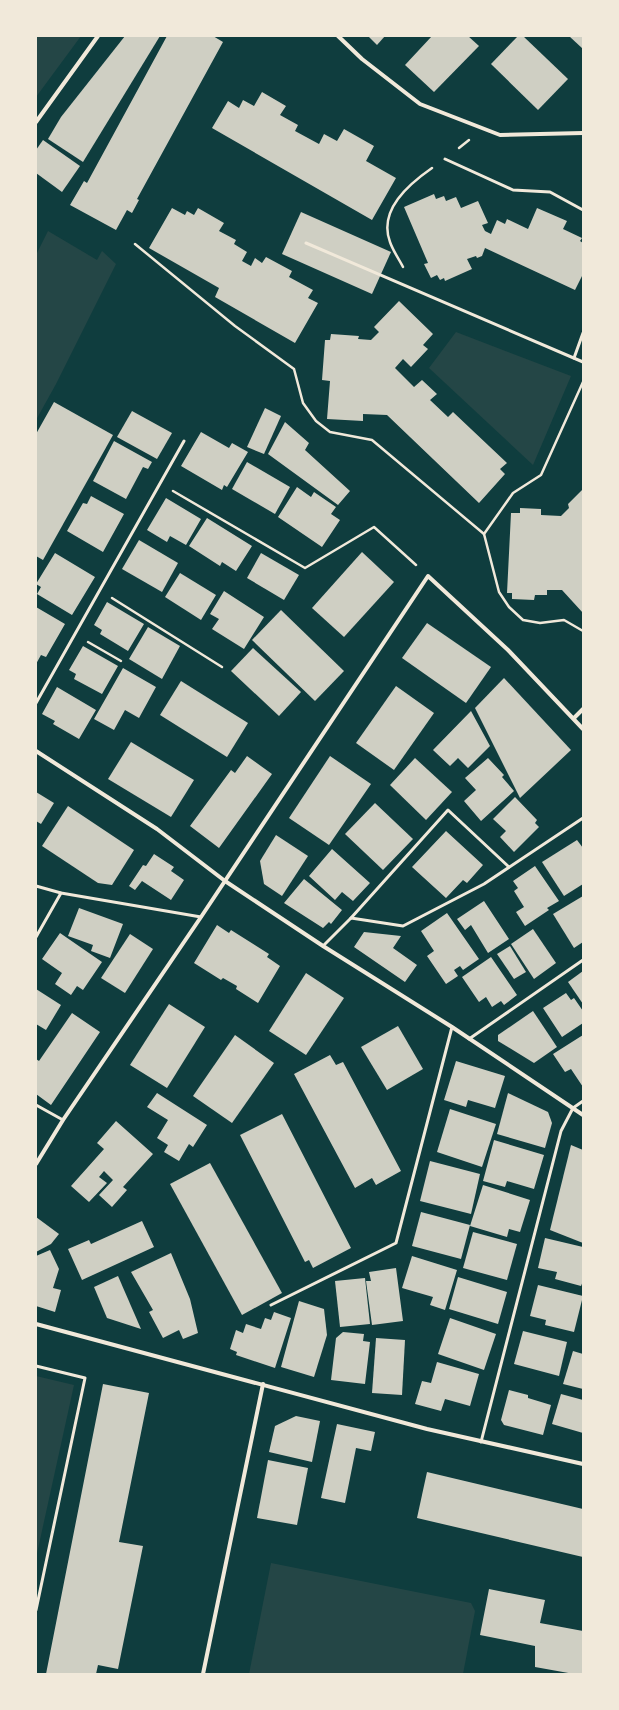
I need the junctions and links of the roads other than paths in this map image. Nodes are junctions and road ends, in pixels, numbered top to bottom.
1 (98, 36) edge
2 (338, 36) edge
3 (36, 122) edge
4 (583, 133) edge
5 (445, 159) road end
6 (583, 210) edge
7 (306, 243) dead end
8 (583, 333) edge
9 (574, 358) junction
10 (583, 362) edge
11 (184, 441) dead end
12 (36, 703) edge
13 (583, 709) edge
14 (574, 718) junction
15 (583, 729) edge
16 (36, 751) edge
17 (583, 818) edge
18 (509, 867) junction
19 (225, 881) junction
20 (36, 886) edge
21 (61, 893) junction
22 (201, 917) junction
23 (351, 918) junction
24 (36, 937) edge
25 (323, 946) junction
26 (583, 960) edge
27 (452, 1027) junction
28 (468, 1038) junction
29 (583, 1101) edge
30 (36, 1105) edge
31 (573, 1108) junction
32 (583, 1115) edge
33 (63, 1120) junction
34 (36, 1164) edge
35 (271, 1305) dead end
36 (36, 1324) edge
37 (36, 1366) edge
38 (263, 1384) junction
39 (481, 1442) junction
40 (583, 1464) edge
41 (36, 1610) edge
42 (203, 1674) edge

1 - 3 street
2 - 4 street
5 - 6 lane
7 - 9 lane
8 - 9 lane
9 - 10 lane
11 - 12 lane
13 - 14 street
14 - 15 street
14 - 19 street
16 - 19 street
17 - 18 lane
18 - 23 lane
18 - 23 lane
19 - 22 street
19 - 25 street
20 - 21 lane
21 - 22 lane
21 - 24 lane
22 - 33 street
23 - 25 lane
25 - 27 street
26 - 28 lane
27 - 28 street
27 - 35 lane
28 - 31 street
29 - 31 lane
30 - 33 lane
31 - 32 street
31 - 39 lane
33 - 34 street
36 - 38 street
37 - 41 lane
38 - 39 street
38 - 42 street
39 - 40 street

